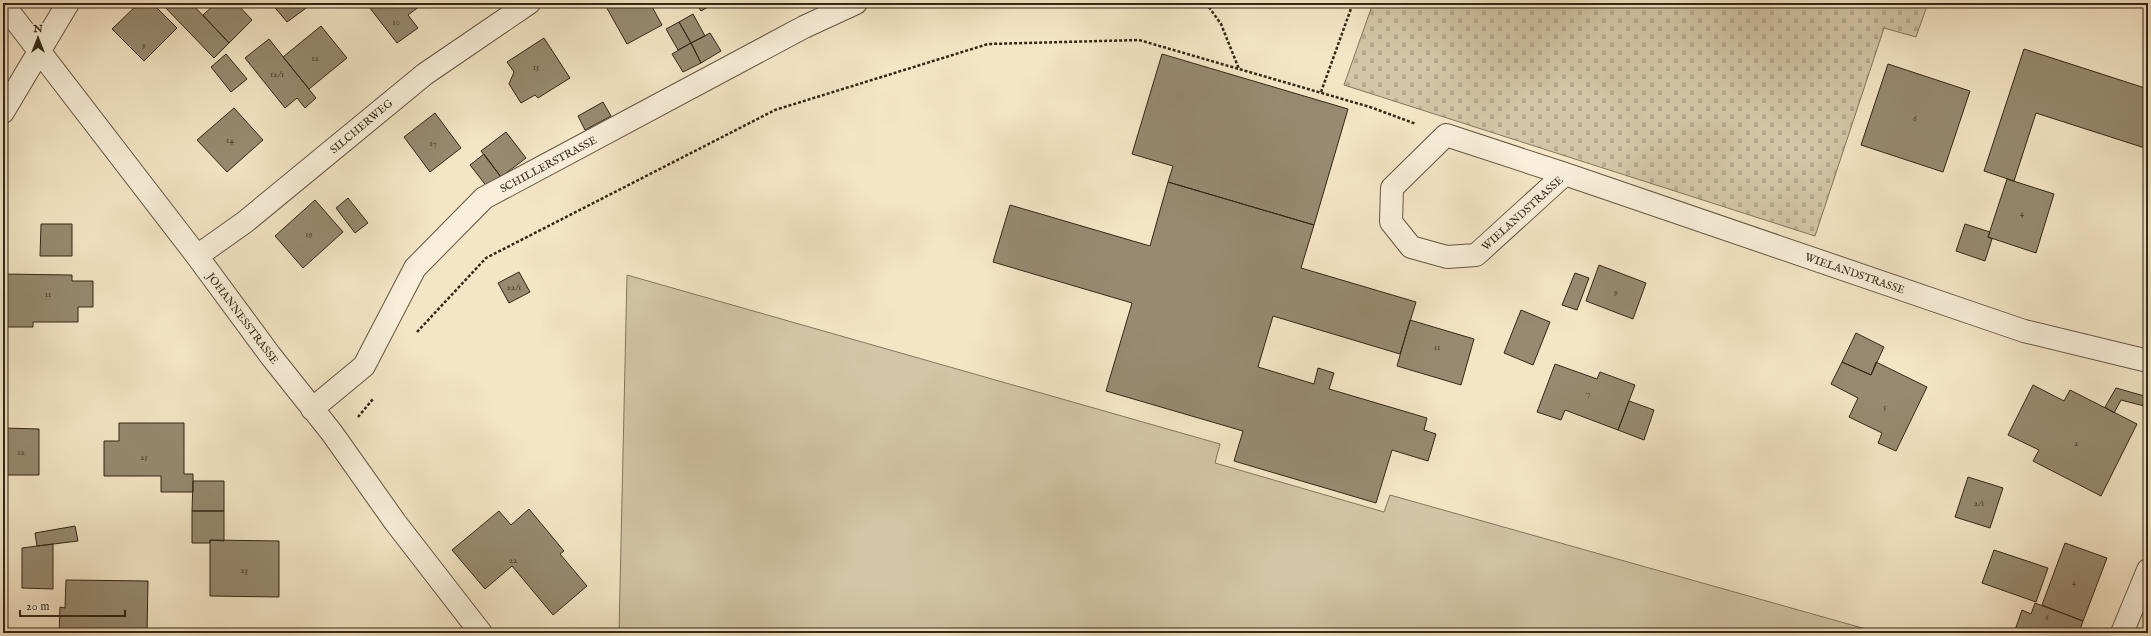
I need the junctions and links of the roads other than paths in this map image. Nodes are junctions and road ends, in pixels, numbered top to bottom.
1 (68, 3) edge
2 (529, 3) edge
3 (856, 3) edge
4 (3, 4) edge
5 (39, 49) junction
6 (3, 112) edge
7 (1565, 174) junction
8 (196, 256) junction
9 (2148, 362) edge
10 (312, 409) junction
11 (2148, 570) edge
12 (481, 633) edge
13 (2122, 633) edge

1 - 5 street
2 - 8 street, SILCHERWEG
3 - 10 street, SCHILLERSTRASSE
4 - 5 street, JOHANNESSTRASSE
5 - 6 street
5 - 8 street, JOHANNESSTRASSE
7 - 7 street, WIELANDSTRASSE
7 - 9 street, WIELANDSTRASSE
8 - 10 street, JOHANNESSTRASSE
10 - 12 street, JOHANNESSTRASSE
11 - 13 street

